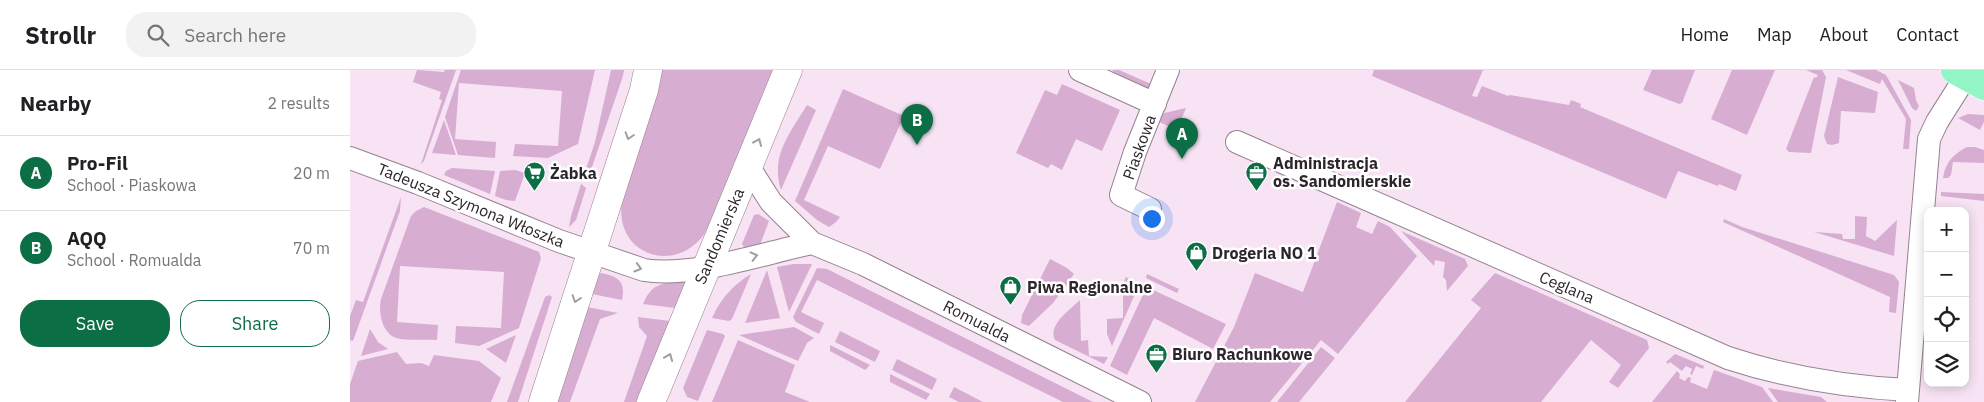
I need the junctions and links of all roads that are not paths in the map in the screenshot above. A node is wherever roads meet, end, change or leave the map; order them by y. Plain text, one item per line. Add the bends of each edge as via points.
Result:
1 (648, 70) edge
2 (788, 70) edge
3 (1080, 70) edge
4 (1168, 70) edge
5 (1968, 77) edge
6 (1154, 104) junction
7 (1237, 142) dead end
8 (350, 158) edge
9 (748, 166) junction
10 (1150, 209) dead end
11 (812, 243) junction
12 (591, 253) junction
13 (706, 267) junction
14 (1908, 396) edge
15 (543, 402) edge
16 (651, 402) edge
17 (1140, 402) edge

1 -> 12 street
9 -> 2 street, Sandomierska
3 - 6 street
4 - 6 street, Piaskowa
5 - 14 street via 1929,139
6 - 10 street, Piaskowa via 1121,196
7 - 14 street, Ceglana via 1728,358 1759,368
8 - 12 street, Tadeusza Szymona Włoszka
9 - 11 street, Romualda via 771,202
9 - 13 street, Sandomierska
13 -> 11 street
11 - 17 street, Romualda via 863,264
12 -> 13 street via 659,272
12 -> 15 street
16 -> 13 street, Sandomierska

